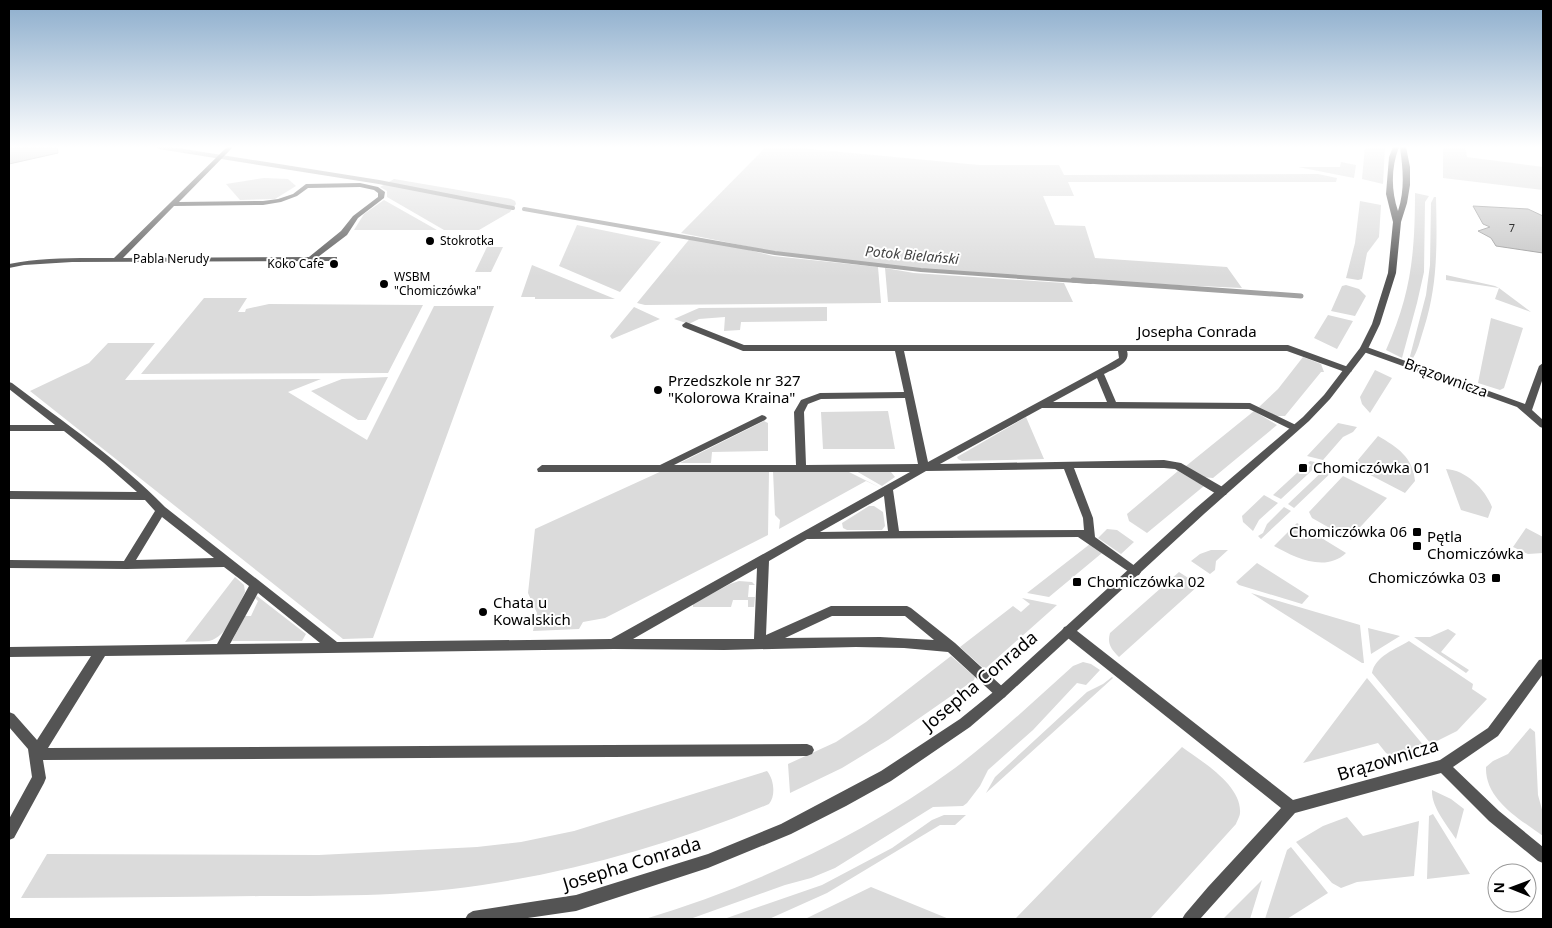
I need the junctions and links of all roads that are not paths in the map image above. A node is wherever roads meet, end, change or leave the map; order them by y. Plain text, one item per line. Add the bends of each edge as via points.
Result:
1 (186, 190) edge
2 (300, 190) edge
3 (379, 190) edge
4 (1389, 190) edge
5 (1406, 190) edge
6 (173, 204) junction
7 (1397, 222) junction
8 (312, 258) junction
9 (117, 259) junction
10 (334, 259) dead end
11 (9, 266) edge
12 (686, 325) dead end
13 (899, 348) junction
14 (1122, 348) junction
15 (1364, 349) junction
16 (1543, 369) edge
17 (1348, 370) junction
18 (1099, 372) junction
19 (9, 387) edge
20 (908, 395) junction
21 (1038, 405) junction
22 (1113, 406) junction
23 (1527, 410) junction
24 (762, 418) dead end
25 (1543, 425) edge
26 (9, 428) edge
27 (65, 428) junction
28 (1295, 428) junction
29 (1068, 465) junction
30 (660, 468) junction
31 (801, 468) junction
32 (924, 468) junction
33 (542, 469) dead end
34 (888, 490) junction
35 (1222, 492) junction
36 (9, 495) edge
37 (148, 496) junction
38 (160, 510) junction
39 (894, 535) junction
40 (806, 536) junction
41 (1090, 539) junction
42 (763, 560) junction
43 (228, 562) junction
44 (127, 565) junction
45 (11, 567) edge
46 (1135, 572) junction
47 (256, 585) junction
48 (1068, 631) junction
49 (612, 644) junction
50 (760, 644) junction
51 (951, 647) junction
52 (221, 648) junction
53 (334, 648) junction
54 (102, 650) junction
55 (9, 652) edge
56 (1543, 664) edge
57 (1001, 693) junction
58 (9, 718) edge
59 (807, 750) dead end
60 (36, 754) junction
61 (1443, 766) junction
62 (1291, 807) junction
63 (9, 833) edge
64 (1543, 856) edge
65 (473, 919) edge
66 (1190, 919) edge

1 - 6 street
2 - 6 street via 271,202
3 - 8 street via 381,198 355,217 344,233
4 - 7 street, Josepha Conrada
5 - 7 street, Josepha Conrada
6 - 9 street
7 - 15 street, Josepha Conrada via 1395,255 1387,293
8 - 9 street, Pabla Nerudy
8 - 10 street, Pabla Nerudy
9 - 11 street, Pabla Nerudy
12 - 13 street, Josepha Conrada via 743,348
13 - 14 street, Josepha Conrada
13 - 20 street
14 - 17 street, Josepha Conrada via 1288,348
14 - 18 street via 1123,359
15 - 17 street, Josepha Conrada
15 - 23 street, Brązownicza
16 - 23 street
17 - 28 street, Josepha Conrada via 1327,397
18 - 21 street
18 - 22 street
19 - 27 street
20 - 31 street via 820,396 804,402 799,412
20 - 32 street
21 - 22 street
21 - 32 street
22 - 28 street via 1250,406
23 - 25 street, Brązownicza
24 - 30 street
26 - 27 street
27 - 37 street
28 - 35 street, Josepha Conrada
29 - 32 street
29 - 35 street via 1177,466
29 - 41 street via 1088,518
30 - 31 street
30 - 33 street
31 - 32 street
32 - 34 street
34 - 39 street
34 - 40 street
35 - 46 street, Josepha Conrada
36 - 37 street
37 - 38 street
38 - 43 street
38 - 44 street
39 - 40 street
39 - 41 street via 1080,533
40 - 42 street
41 - 46 street
42 - 49 street
42 - 50 street
43 - 44 street
43 - 47 street
44 - 45 street
46 - 48 street, Josepha Conrada
47 - 52 street
47 - 53 street
48 - 57 street, Josepha Conrada
48 - 62 street
49 - 50 street
49 - 53 street
50 - 51 street via 916,643
50 - 51 street via 831,611 898,611 907,612
51 - 57 street
52 - 53 street
52 - 54 street
54 - 55 street
54 - 60 street
56 - 61 street, Brązownicza via 1493,732
57 - 65 street, Josepha Conrada via 965,723 886,776 786,829 708,861 576,903
58 - 60 street via 34,746
59 - 60 street
60 - 63 street via 39,778
61 - 62 street, Brązownicza
61 - 64 street via 1500,821
62 - 66 street

